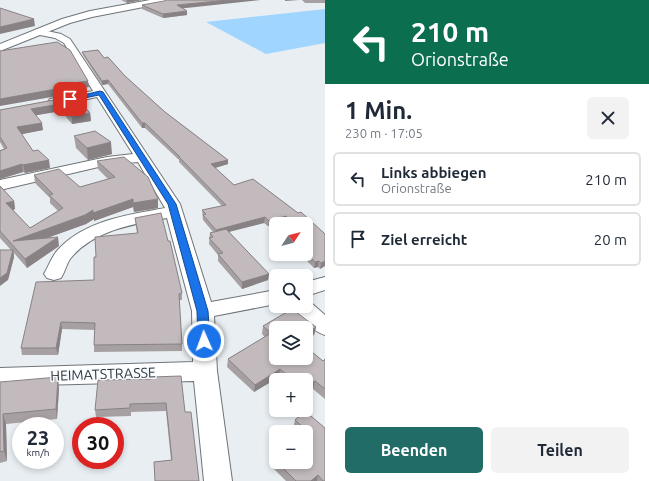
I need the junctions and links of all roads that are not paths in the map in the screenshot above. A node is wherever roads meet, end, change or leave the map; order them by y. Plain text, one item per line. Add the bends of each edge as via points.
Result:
1 (164, 0) edge
2 (38, 32) junction
3 (0, 48) edge
4 (100, 92) junction
5 (40, 105) edge
6 (141, 157) junction
7 (0, 185) edge
8 (174, 211) junction
9 (54, 274) dead end
10 (325, 283) edge
11 (313, 287) edge
12 (269, 298) edge
13 (203, 311) junction
14 (310, 313) edge
15 (325, 327) edge
16 (206, 371) junction
17 (0, 377) edge
18 (218, 481) edge

1 - 2 main road via 90,14
2 - 3 main road
2 - 4 street via 58,36 67,41
4 - 5 street
4 - 6 street
6 - 7 street via 108,161
6 - 8 street
8 - 9 street via 119,221 84,238 63,255
8 - 13 street
10 - 11 street
12 - 13 street
13 - 16 street
14 - 15 street
16 - 17 street, HEIMATSTRASSE
16 - 18 street

